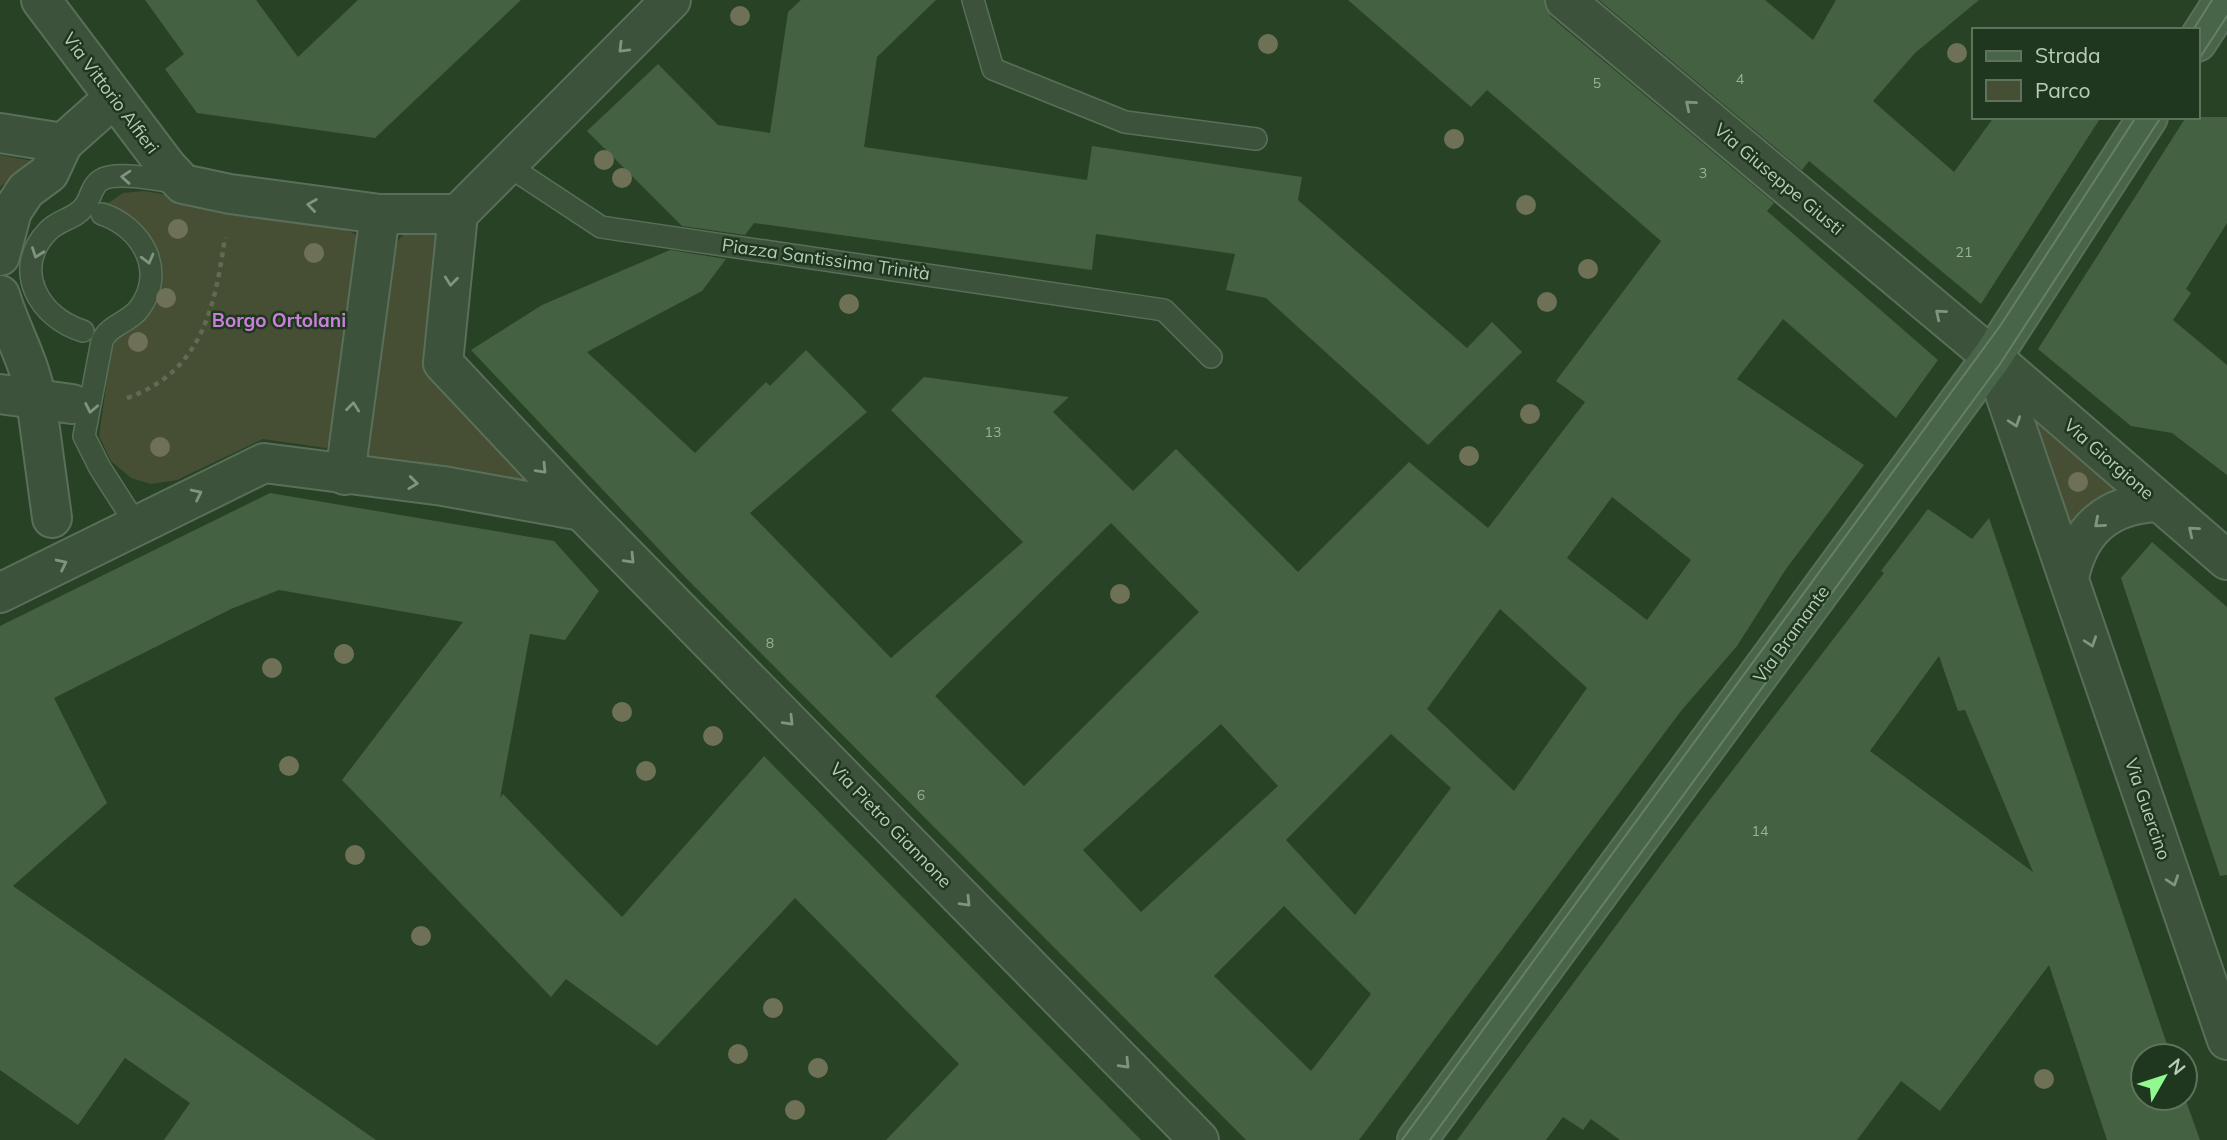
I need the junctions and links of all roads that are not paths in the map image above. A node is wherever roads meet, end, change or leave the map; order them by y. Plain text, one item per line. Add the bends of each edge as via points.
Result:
1 (41, 0) edge
2 (671, 0) edge
3 (973, 0) edge
4 (1566, 0) edge
5 (2224, 0) edge
6 (2199, 39) edge
7 (99, 111) dead end
8 (2147, 119) edge
9 (0, 133) edge
10 (1256, 139) dead end
11 (63, 143) junction
12 (508, 165) junction
13 (183, 184) junction
14 (102, 214) dead end
15 (380, 214) junction
16 (458, 214) junction
17 (0, 256) edge
18 (0, 295) edge
19 (83, 331) dead end
20 (1211, 357) dead end
21 (1992, 357) junction
22 (36, 399) edge
23 (345, 475) junction
24 (2158, 502) junction
25 (582, 510) junction
26 (52, 518) dead end
27 (136, 524) junction
28 (2227, 560) edge
29 (2069, 578) junction
30 (0, 593) edge
31 (2227, 1040) edge
32 (1199, 1140) edge
33 (1417, 1140) edge

1 - 13 street, Via Vittorio Alfieri
2 -> 12 street
3 - 10 lane via 993,69 1125,122
21 -> 4 street, Via Giuseppe Giusti
5 - 6 street
7 - 11 street
8 - 21 street, Via Bramante
9 - 11 street
11 - 17 street via 49,173 26,191 12,211
12 - 16 street
12 - 20 lane, Piazza Santissima Trinità via 601,227 1164,310
15 -> 13 street
13 -> 19 lane via 118,176 102,180 84,208 48,230 33,263 39,300 65,326
14 -> 27 lane via 120,220 136,233 147,251 151,271 138,310 106,332 102,341 84,436
15 - 16 street
23 -> 15 street
16 -> 25 street via 443,363
18 - 22 street via 11,331 31,369
21 - 24 street, Via Giorgione
21 -> 29 street, Via Guercino
21 - 33 street, Via Bramante
22 - 26 street
23 -> 25 street
27 -> 23 street via 264,463
28 -> 24 street, Via Giorgione
24 -> 29 street via 2134,503 2098,522 2078,548
25 -> 32 street, Via Pietro Giannone
30 -> 27 street
29 -> 31 street, Via Guercino

